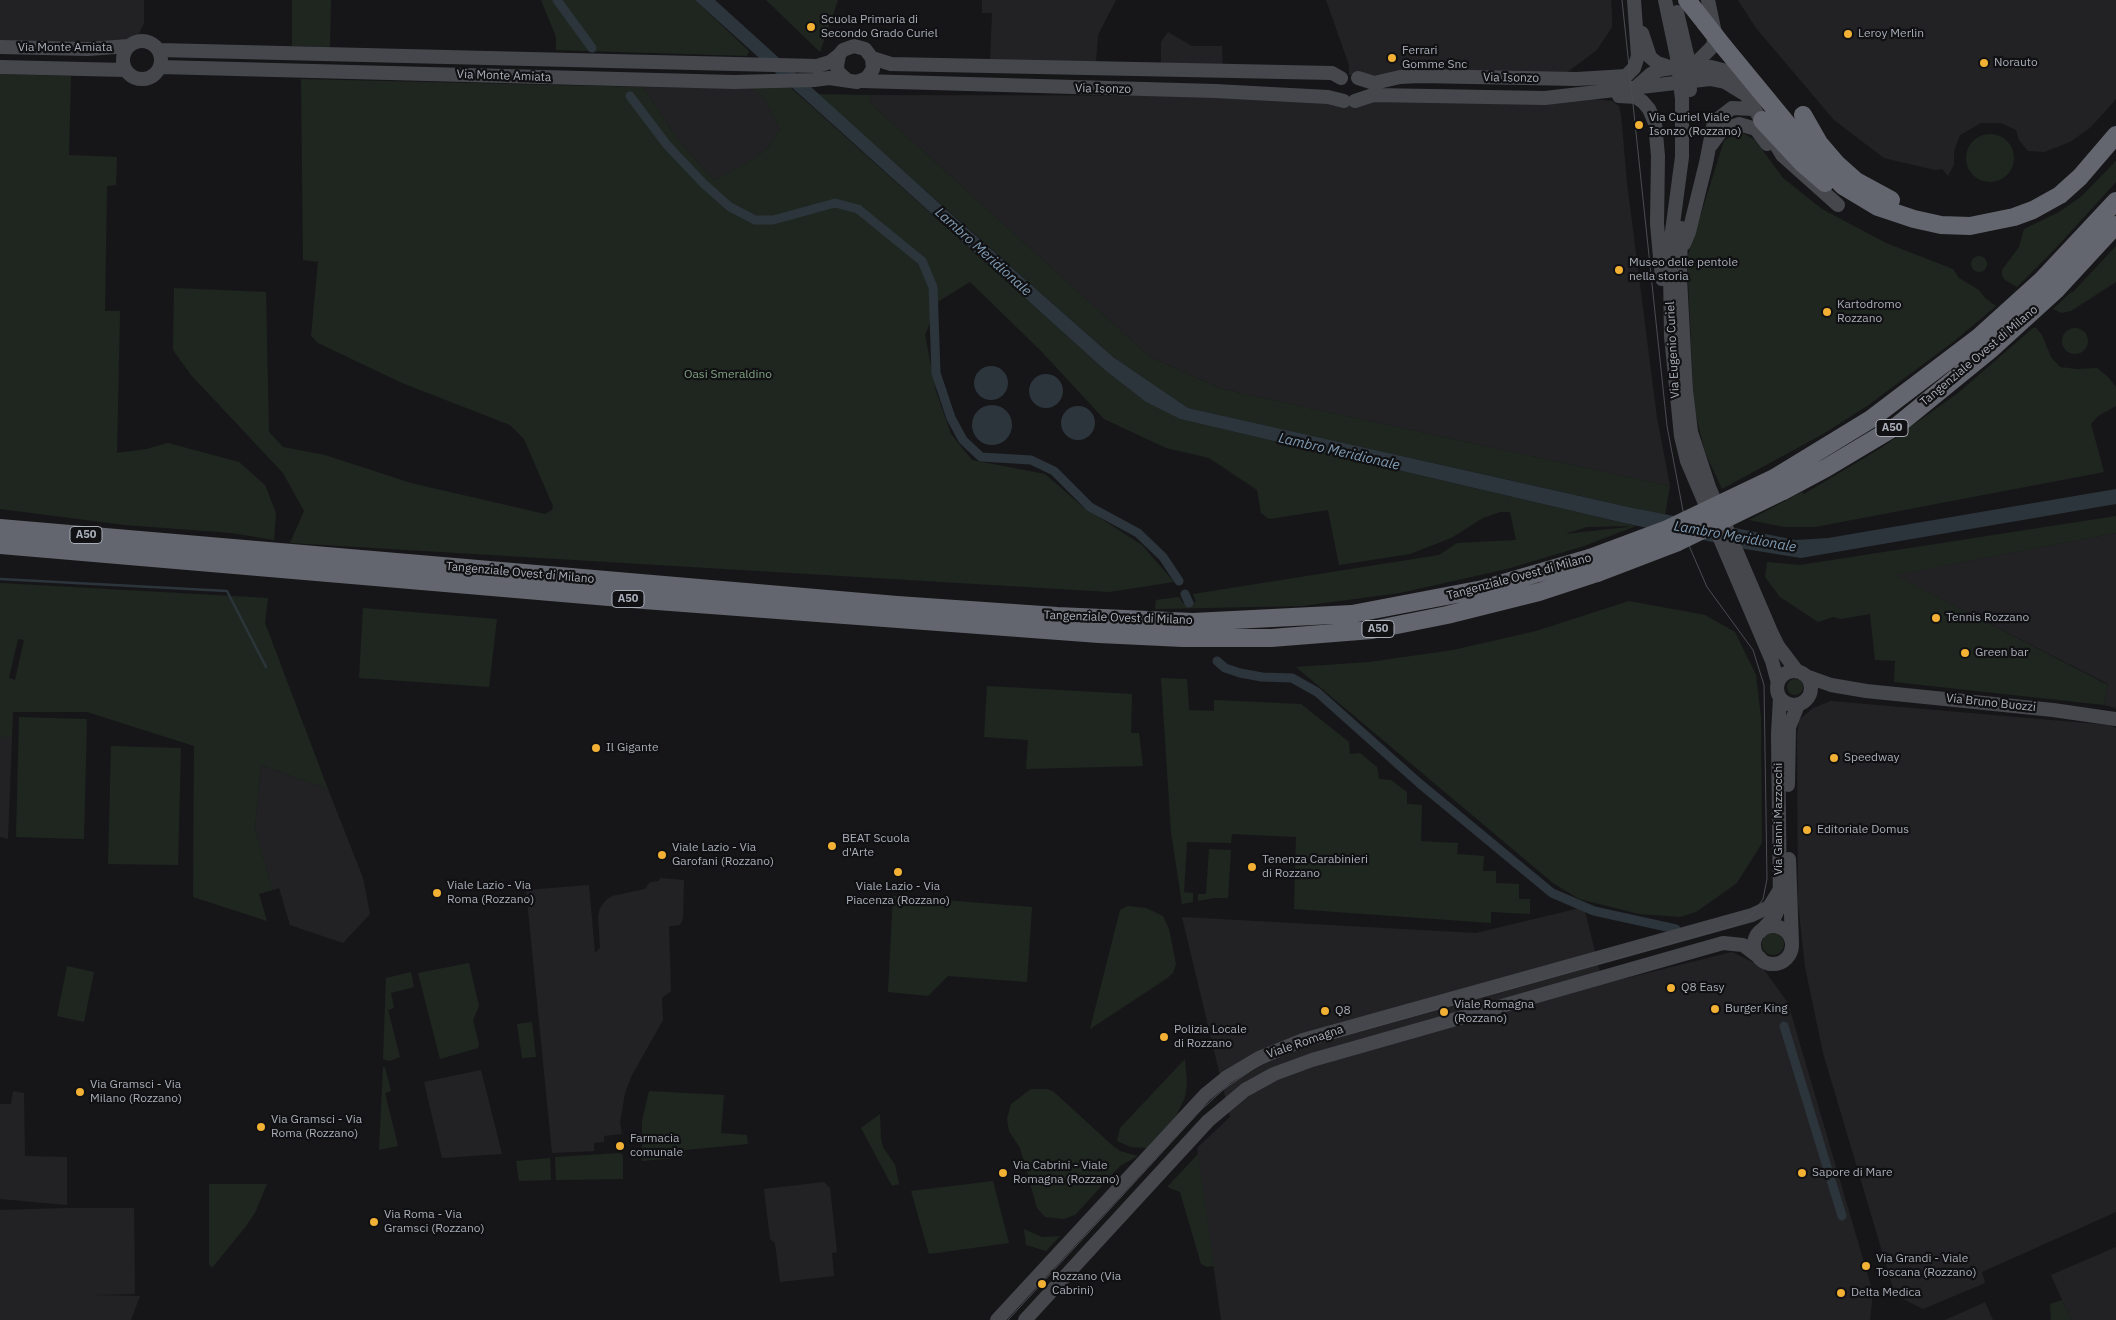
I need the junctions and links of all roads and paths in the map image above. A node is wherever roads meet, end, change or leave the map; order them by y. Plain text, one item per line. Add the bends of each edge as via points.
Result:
1 (1665, 0) edge
2 (1674, 0) edge
3 (1687, 0) edge
4 (1708, 0) edge
5 (1634, 3) edge
6 (129, 46) junction
7 (0, 47) edge
8 (159, 50) junction
9 (840, 54) junction
10 (872, 58) junction
11 (1680, 62) junction
12 (0, 68) edge
13 (160, 68) junction
14 (125, 70) junction
15 (1341, 78) junction
16 (1358, 78) junction
17 (1577, 79) junction
18 (847, 80) junction
19 (862, 81) junction
20 (1635, 88) junction
21 (1743, 93) junction
22 (1565, 96) junction
23 (1545, 98) junction
24 (1686, 99) junction
25 (1350, 101) junction
26 (1758, 114) junction
27 (1803, 115) dead end
28 (2116, 135) edge
29 (1711, 145) junction
30 (2116, 152) edge
31 (2116, 202) edge
32 (2032, 210) junction
33 (1986, 224) junction
34 (2116, 225) edge
35 (1680, 252) junction
36 (2050, 285) junction
37 (1670, 336) junction
38 (1705, 490) junction
39 (5, 527) edge
40 (0, 545) edge
41 (32, 548) junction
42 (0, 551) edge
43 (1741, 575) junction
44 (1146, 629) junction
45 (1802, 674) junction
46 (1778, 683) junction
47 (1866, 691) junction
48 (1780, 698) junction
49 (1804, 701) junction
50 (2116, 719) edge
51 (1779, 891) junction
52 (1760, 932) junction
53 (1792, 943) junction
54 (1760, 958) junction
55 (997, 1320) edge
56 (1025, 1320) edge

1 - 11 main road, Via Eugenio Curiel
2 - 11 main road, Via Eugenio Curiel
3 - 33 highway, bridge via 1817,160 1843,186 1878,207 1914,219 1941,225
4 - 11 main road via 1715,33 1713,46 1704,58
5 - 11 main road via 1650,57 1657,63
5 - 17 main road, Via Isonzo via 1638,56 1634,68 1626,76
6 - 7 main road, Via Monte Amiata via 88,49
6 - 8 main road via 144,41
6 - 14 main road via 123,61
8 - 9 main road, Via Monte Amiata via 817,66
8 - 13 main road
9 - 10 main road via 854,46 865,49
9 - 18 main road via 837,66
10 - 15 main road, Via Isonzo via 891,64 1332,73
10 - 19 main road via 873,69
11 - 20 main road via 1651,74
11 - 21 main road via 1723,70 1737,80
11 - 24 main road, Via Eugenio Curiel, bridge
12 - 14 main road, Via Monte Amiata
13 - 14 main road via 154,76 141,80
13 - 18 main road, Via Monte Amiata via 734,82
15 - 16 main road via 1349,75
15 - 25 main road via 1336,91
16 - 17 main road, Via Isonzo via 1368,83 1419,76
16 - 25 main road via 1363,88 1361,96
17 - 23 main road, Via Isonzo
18 - 19 main road
19 - 25 main road, Via Isonzo via 1215,91
20 - 21 main road, Via Isonzo via 1710,79 1725,82
20 - 22 main road, Via Isonzo
21 - 26 main road
22 - 23 main road, Via Isonzo
22 - 37 main road via 1636,97 1652,116 1658,156 1657,224
23 - 25 main road, Via Isonzo via 1373,95
24 - 35 main road, Via Eugenio Curiel via 1690,157
24 - 37 main road, Via Eugenio Curiel via 1671,239
26 - 29 main road via 1732,108 1714,122
26 - 29 main road via 1784,158 1838,205 1786,170 1759,132 1751,126 1739,124 1725,128
26 - 33 highway via 1816,175 1873,216 1953,236
27 - 33 highway via 1819,143 1837,164 1876,193 1902,205
28 - 32 highway via 2098,156
29 - 35 main road via 1689,232
30 - 32 highway via 2078,193 2049,213
31 - 36 highway, Tangenziale Ovest di Milano / A50
32 - 33 highway
34 - 36 highway, Tangenziale Ovest di Milano / A50
35 - 38 main road, Via Eugenio Curiel via 1688,411
36 - 44 highway, Tangenziale Ovest di Milano / A50, bridge via 1985,344 1780,484 1665,530 1593,566 1352,614 1193,622
37 - 38 main road, Via Eugenio Curiel via 1681,436 1687,461
38 - 43 main road, Via Eugenio Curiel, bridge
39 - 44 highway, Tangenziale Ovest di Milano / A50
40 - 41 highway, Tangenziale Ovest di Milano / A50
41 - 42 highway
41 - 44 highway, Tangenziale Ovest di Milano / A50 via 644,600
43 - 45 main road, Via Eugenio Curiel via 1778,646
43 - 46 main road, Via Eugenio Curiel
45 - 46 main road via 1785,674
45 - 47 main road, Via Bruno Buozzi via 1831,685
45 - 49 main road via 1811,690
46 - 48 main road
47 - 49 main road, Via Bruno Buozzi via 1830,692
47 - 50 main road, Via Bruno Buozzi
48 - 49 main road via 1788,705
48 - 51 main road, Via Gianni Mazzocchi
49 - 53 main road, Via Gianni Mazzocchi via 1789,727 1788,742
51 - 52 main road, Via Gianni Mazzocchi via 1778,911
51 - 55 main road, Viale Romagna via 1773,903 1763,911 1304,1040 1259,1058 1205,1095
52 - 53 main road via 1767,927 1779,927 1788,934
52 - 54 main road via 1755,945
53 - 54 main road via 1789,955 1781,962 1770,963
54 - 56 main road, Viale Romagna via 1746,947 1723,943 1312,1060 1258,1082 1208,1122

